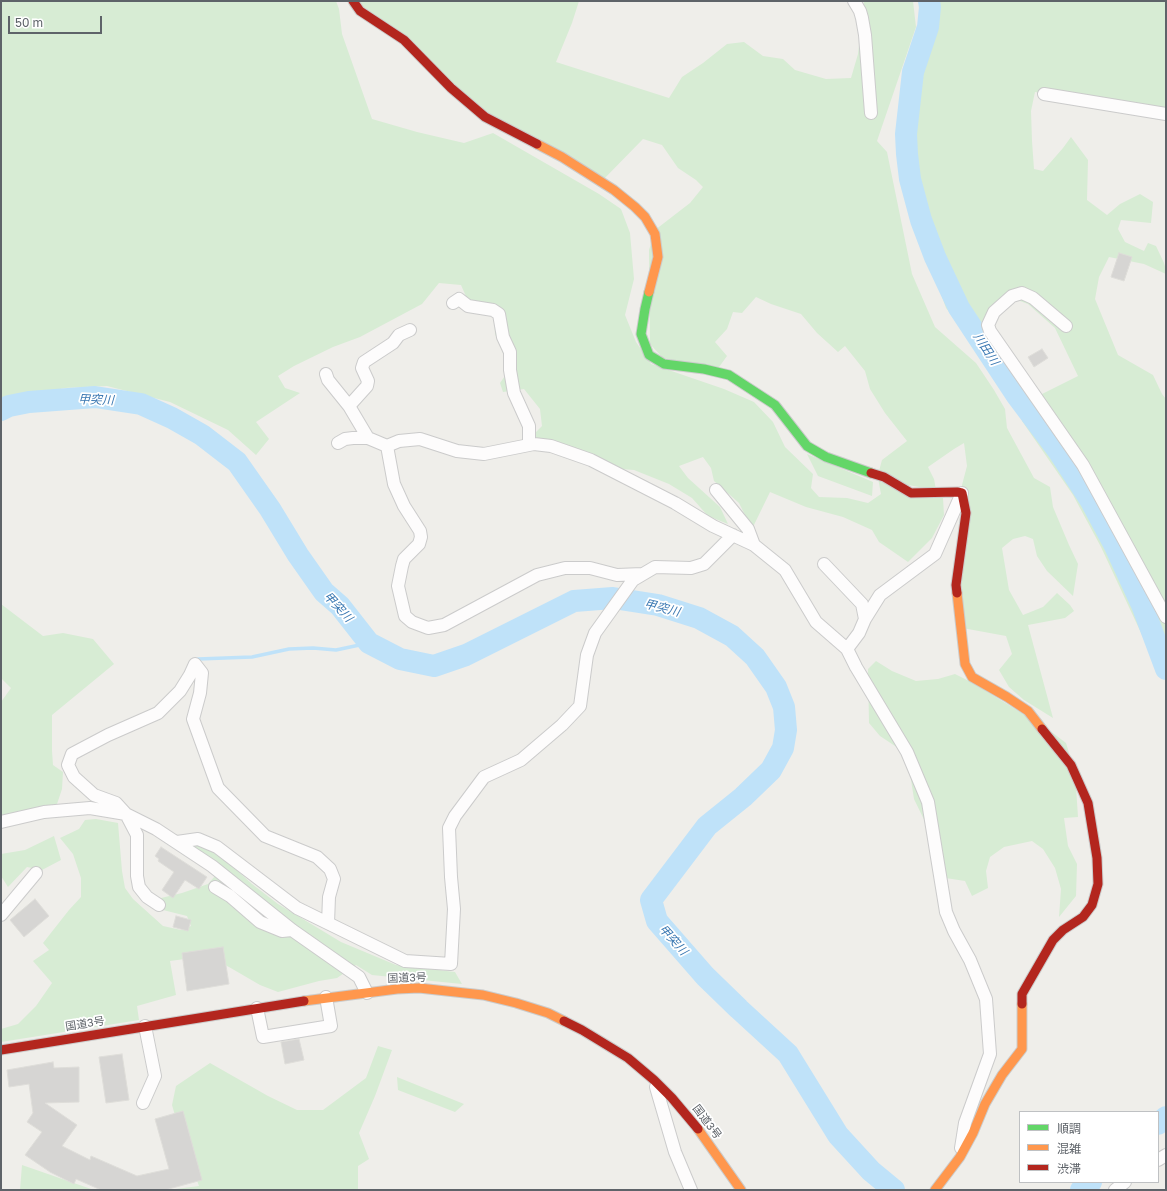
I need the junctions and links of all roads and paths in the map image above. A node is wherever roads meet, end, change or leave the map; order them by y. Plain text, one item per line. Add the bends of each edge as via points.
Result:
1 (353, 1) edge
2 (854, 1) edge
3 (1044, 94) dead end
4 (871, 113) dead end
5 (1166, 114) edge
6 (453, 303) dead end
7 (1066, 326) dead end
8 (410, 330) dead end
9 (326, 374) dead end
10 (349, 406) junction
11 (368, 438) junction
12 (338, 443) dead end
13 (529, 445) junction
14 (387, 446) junction
15 (716, 490) dead end
16 (962, 493) junction
17 (733, 535) junction
18 (754, 545) junction
19 (824, 564) dead end
20 (638, 577) junction
21 (1166, 617) edge
22 (865, 619) junction
23 (847, 649) junction
24 (126, 814) junction
25 (1, 822) edge
26 (177, 842) junction
27 (36, 873) dead end
28 (215, 887) dead end
29 (159, 905) dead end
30 (1, 915) edge
31 (328, 923) junction
32 (292, 930) junction
33 (366, 993) junction
34 (326, 997) junction
35 (257, 1008) junction
36 (145, 1026) junction
37 (1, 1050) edge
38 (654, 1080) junction
39 (143, 1103) dead end
40 (960, 1157) junction
41 (1124, 1183) edge
42 (691, 1190) edge
43 (741, 1190) edge
44 (935, 1190) edge
45 (1115, 1190) edge

1 - 16 main road via 360,11 404,40 451,88 485,117 562,157 614,190 644,217 655,234 658,257 641,334 649,355 664,364 729,375 775,405 807,446 826,457 884,476 911,493
2 - 4 street via 860,11 865,35
3 - 5 street
6 - 13 street via 459,299 468,306 493,310 498,314 502,337 510,352 514,394 529,426
7 - 21 street via 1033,298 1022,293 1012,296 994,312 988,325 1083,465
8 - 10 street via 364,362 362,368 368,381 367,386
9 - 10 street
10 - 11 street
11 - 12 street via 345,439
11 - 14 street
13 - 14 street via 484,454 457,451 420,439 399,441
13 - 17 street via 551,446 590,460
14 - 20 street via 394,484 421,537 420,544 404,559 398,586 405,616 412,622 428,628 444,625 537,575 565,568 590,568
15 - 18 street via 748,529
16 - 22 street via 936,554 880,595
16 - 40 main road via 966,513 956,585 965,664 972,677 1028,711 1071,765 1088,803 1097,858 1098,884 1092,905 1083,917 1052,940 1022,994 1022,1049 1002,1074
17 - 18 street
17 - 20 street via 704,564 691,568 655,567
18 - 23 street via 785,570 816,622
19 - 22 street via 862,604
20 - 31 street via 595,633 587,655 580,706 521,760 484,776 449,828 450,877 454,909 451,964 405,961
22 - 23 street via 859,633
23 - 40 street via 907,752 928,802 946,912 986,998 990,1054 965,1123
24 - 25 street via 90,808 44,812
24 - 26 street via 156,828
24 - 29 street via 136,835 139,887 147,897
24 - 31 street via 116,802 94,794 74,777 68,765 72,754 158,713 180,691 195,664 202,673 193,719 218,788 264,836 317,856 330,869 334,880 329,897
26 - 31 street via 198,839 217,847 297,908
26 - 32 street via 212,866
27 - 30 street
28 - 32 street via 230,896 260,922 282,931
32 - 33 street via 359,977
33 - 34 main road, 国道3号
33 - 38 main road, 国道3号 via 419,988 483,995 516,1003 548,1013 582,1030 628,1058
34 - 35 main road, 国道3号
34 - 35 street via 331,1026 264,1037
35 - 36 main road, 国道3号
36 - 37 main road, 国道3号
36 - 39 street via 155,1076
38 - 42 street via 675,1152
38 - 43 main road, 国道3号 via 692,1121
40 - 44 main road
41 - 45 street

